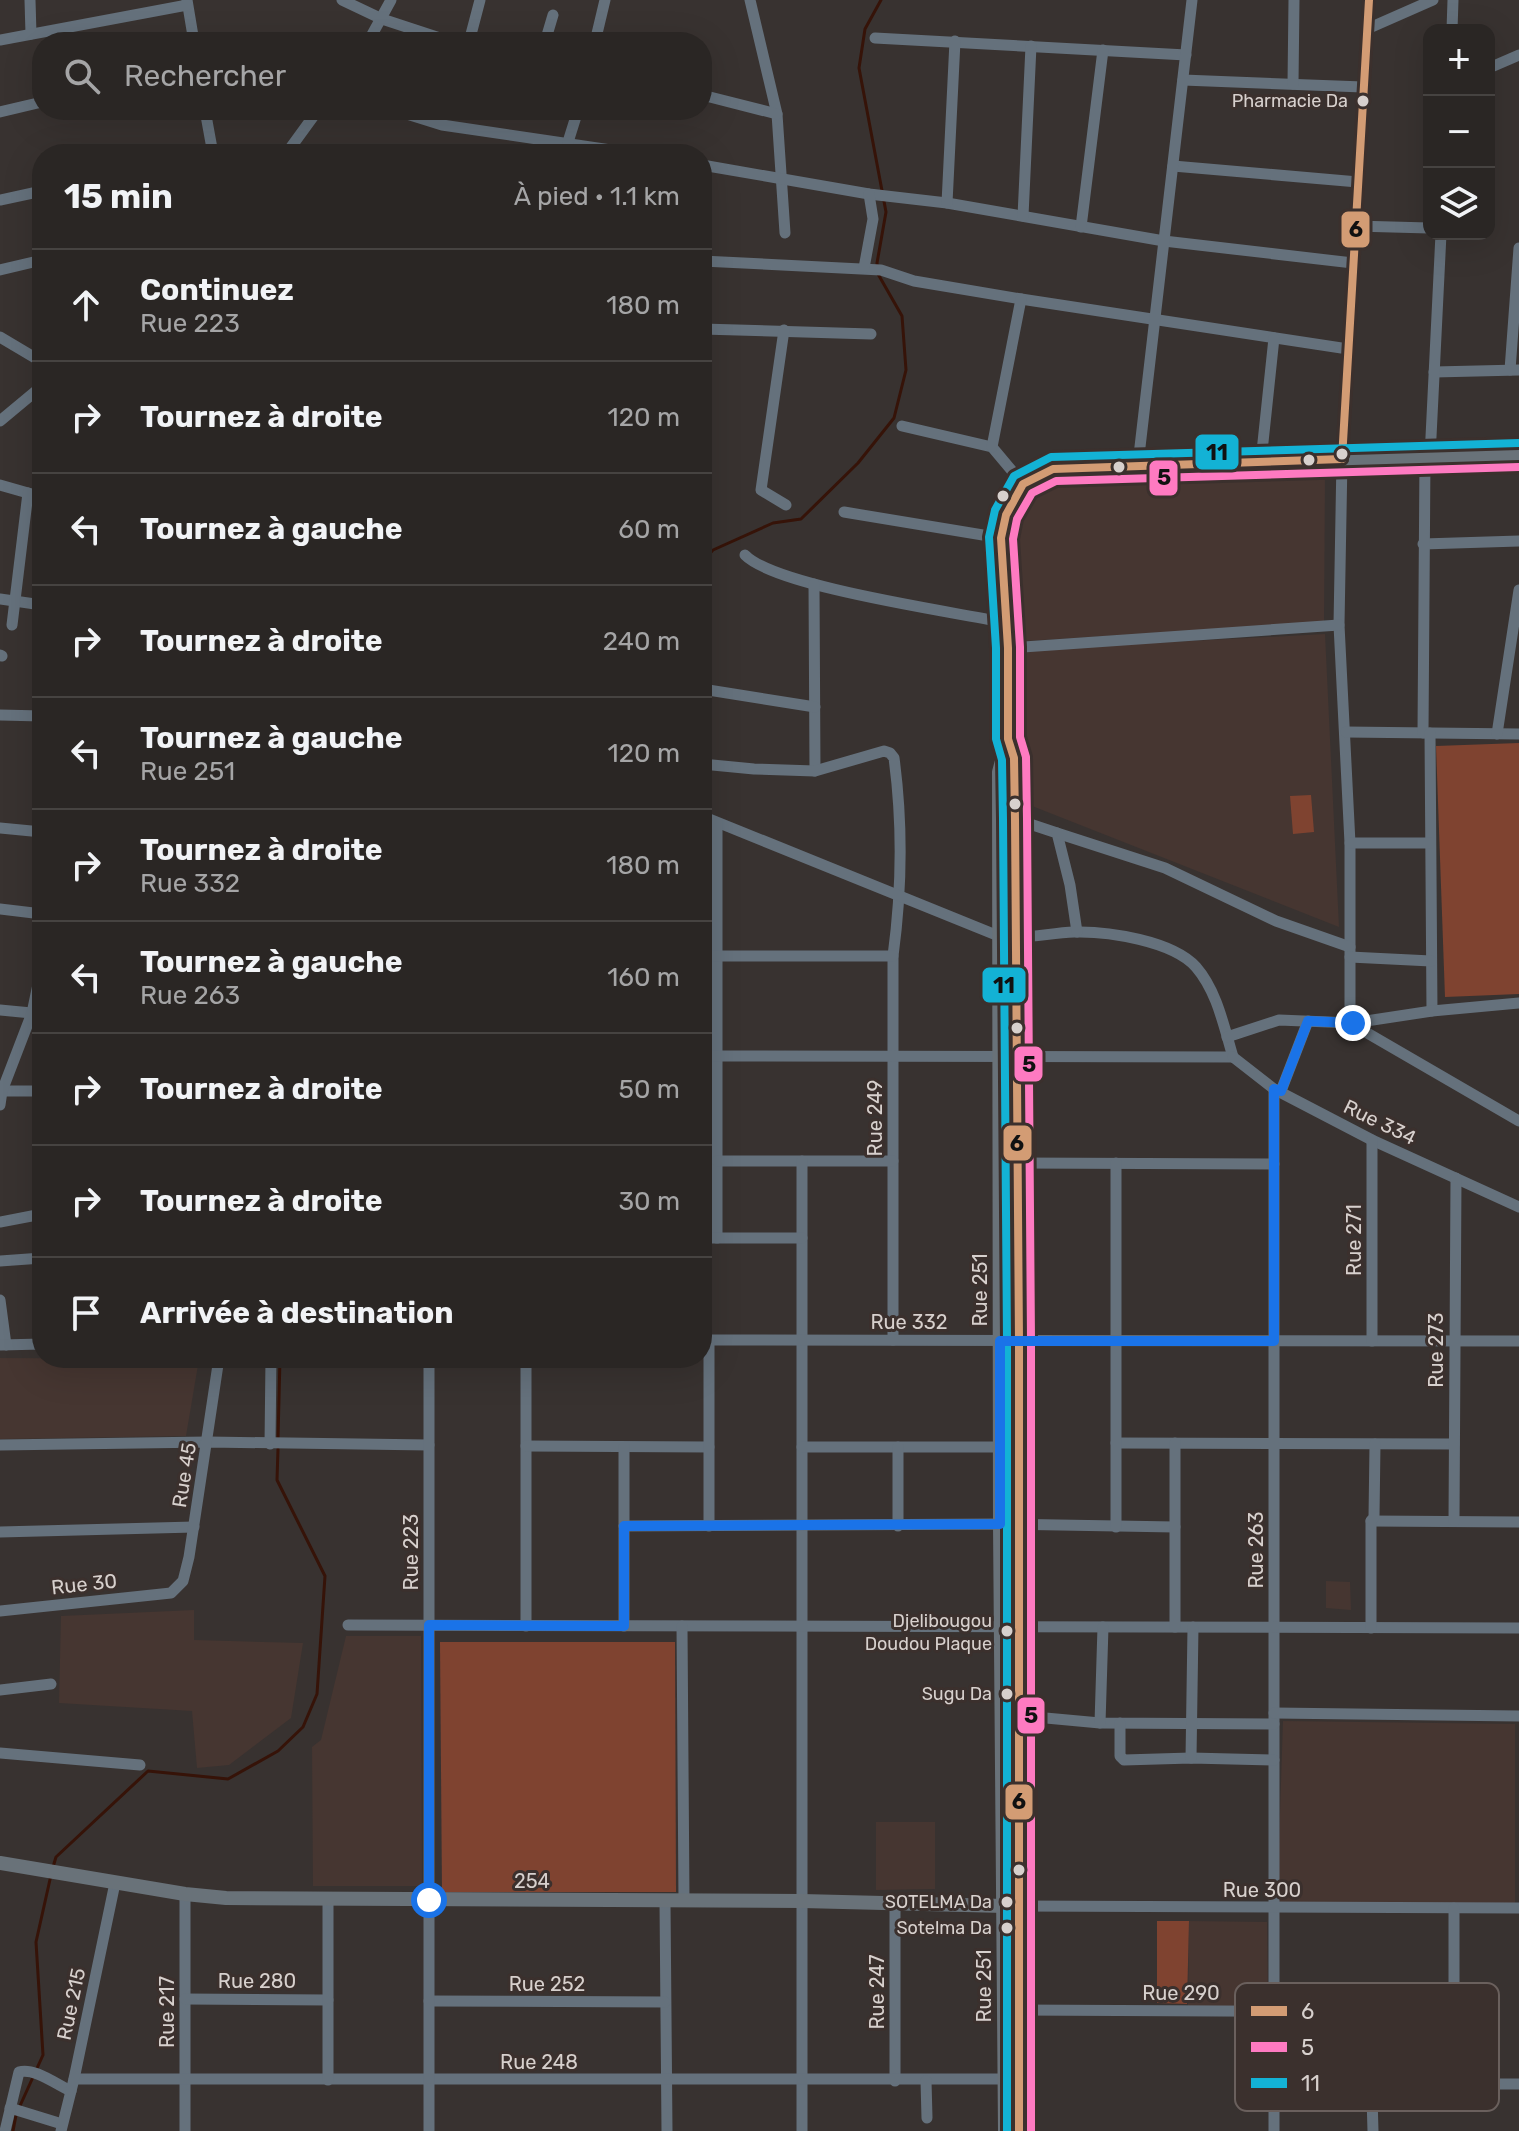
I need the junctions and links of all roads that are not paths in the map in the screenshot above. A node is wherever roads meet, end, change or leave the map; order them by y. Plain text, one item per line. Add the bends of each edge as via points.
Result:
1 (30, 0) edge
2 (342, 0) edge
3 (391, 0) edge
4 (480, 0) edge
5 (605, 0) edge
6 (750, 0) edge
7 (1192, 0) edge
8 (1294, 0) edge
9 (1369, 0) edge
10 (1433, 0) edge
11 (1453, 0) edge
12 (187, 3) edge
13 (553, 15) dead end
14 (382, 19) junction
15 (1452, 24) edge
16 (1367, 29) junction
17 (41, 32) edge
18 (192, 32) edge
19 (374, 32) edge
20 (422, 32) edge
21 (472, 32) edge
22 (548, 32) edge
23 (597, 32) edge
24 (31, 34) joint
25 (875, 38) dead end
26 (0, 40) edge
27 (955, 41) junction
28 (1031, 46) junction
29 (1103, 50) junction
30 (1186, 55) junction
31 (1519, 55) edge
32 (1495, 65) edge
33 (1183, 80) junction
34 (1293, 84) junction
35 (1363, 87) junction
36 (712, 98) edge
37 (32, 104) edge
38 (0, 112) edge
39 (777, 114) junction
40 (207, 120) edge
41 (311, 120) edge
42 (426, 120) edge
43 (577, 120) edge
44 (212, 144) edge
45 (293, 144) edge
46 (557, 144) edge
47 (575, 144) edge
48 (1173, 166) junction
49 (712, 167) edge
50 (783, 179) junction
51 (1358, 182) junction
52 (32, 193) edge
53 (869, 194) junction
54 (0, 200) edge
55 (947, 203) junction
56 (1023, 216) junction
57 (1355, 226) junction
58 (1081, 227) junction
59 (1423, 228) edge
60 (785, 233) dead end
61 (1441, 240) edge
62 (1164, 241) junction
63 (1519, 248) edge
64 (712, 261) edge
65 (32, 262) edge
66 (1353, 263) junction
67 (872, 269) junction
68 (0, 270) edge
69 (1518, 290) edge
70 (1021, 299) junction
71 (1155, 320) junction
72 (712, 329) edge
73 (784, 330) junction
74 (871, 334) dead end
75 (0, 337) edge
76 (1274, 338) junction
77 (1348, 349) junction
78 (32, 356) edge
79 (1514, 370) edge
80 (1434, 372) junction
81 (32, 394) edge
82 (0, 421) edge
83 (902, 426) dead end
84 (992, 447) junction
85 (1519, 455) edge
86 (1427, 457) junction
87 (1342, 459) junction
88 (1261, 461) junction
89 (1138, 464) junction
90 (1023, 484) junction
91 (0, 485) edge
92 (28, 493) junction
93 (32, 494) edge
94 (786, 505) dead end
95 (844, 512) dead end
96 (1001, 538) junction
97 (1519, 541) edge
98 (1423, 544) junction
99 (745, 555) dead end
100 (814, 584) junction
101 (1519, 590) edge
102 (0, 599) edge
103 (16, 601) junction
104 (32, 603) edge
105 (1007, 623) junction
106 (12, 625) dead end
107 (1339, 625) junction
108 (1008, 648) junction
109 (712, 691) edge
110 (815, 707) junction
111 (0, 715) edge
112 (32, 716) edge
113 (1346, 732) junction
114 (1427, 733) junction
115 (1497, 734) junction
116 (1519, 734) edge
117 (1008, 739) junction
118 (712, 765) edge
119 (815, 771) junction
120 (1015, 819) junction
121 (712, 821) edge
122 (717, 823) junction
123 (0, 828) edge
124 (32, 831) edge
125 (1057, 833) junction
126 (1350, 843) junction
127 (1430, 843) junction
128 (901, 897) junction
129 (0, 909) edge
130 (32, 913) edge
131 (1077, 932) junction
132 (1008, 938) junction
133 (1350, 952) junction
134 (712, 956) edge
135 (717, 956) junction
136 (893, 956) junction
137 (1431, 961) junction
138 (1519, 1003) edge
139 (0, 1010) edge
140 (1432, 1011) junction
141 (32, 1013) edge
142 (1308, 1021) junction
143 (1350, 1023) junction
144 (32, 1024) edge
145 (1227, 1037) junction
146 (712, 1056) edge
147 (717, 1056) junction
148 (999, 1056) junction
149 (1016, 1056) junction
150 (893, 1057) junction
151 (1233, 1057) junction
152 (1277, 1090) junction
153 (1, 1091) edge
154 (32, 1091) edge
155 (0, 1105) edge
156 (1519, 1121) edge
157 (1372, 1140) junction
158 (717, 1161) junction
159 (802, 1161) junction
160 (893, 1161) junction
161 (999, 1163) junction
162 (1017, 1163) junction
163 (1116, 1163) junction
164 (1274, 1164) junction
165 (1456, 1178) junction
166 (1519, 1207) edge
167 (32, 1216) edge
168 (0, 1222) edge
169 (712, 1238) edge
170 (717, 1238) junction
171 (802, 1238) junction
172 (32, 1259) edge
173 (0, 1261) edge
174 (0, 1300) edge
175 (712, 1340) edge
176 (802, 1340) junction
177 (893, 1340) junction
178 (1116, 1340) junction
179 (1000, 1341) junction
180 (1019, 1341) junction
181 (1274, 1341) junction
182 (1372, 1341) junction
183 (1454, 1341) junction
184 (1519, 1341) edge
185 (32, 1344) edge
186 (3, 1345) edge
187 (218, 1368) edge
188 (271, 1368) edge
189 (429, 1368) edge
190 (526, 1368) edge
191 (707, 1368) edge
192 (208, 1442) junction
193 (1116, 1443) junction
194 (1175, 1443) junction
195 (270, 1444) junction
196 (1274, 1444) junction
197 (1375, 1444) junction
198 (1454, 1444) junction
199 (0, 1445) edge
200 (429, 1445) junction
201 (526, 1446) junction
202 (1000, 1446) junction
203 (624, 1447) junction
204 (709, 1447) junction
205 (802, 1447) junction
206 (898, 1447) junction
207 (1019, 1447) junction
208 (1371, 1521) junction
209 (1454, 1521) junction
210 (1519, 1522) edge
211 (1000, 1524) junction
212 (1019, 1525) junction
213 (624, 1526) junction
214 (709, 1526) junction
215 (802, 1526) junction
216 (898, 1526) junction
217 (194, 1527) junction
218 (1116, 1527) junction
219 (1175, 1527) junction
220 (0, 1532) edge
221 (171, 1593) joint
222 (0, 1611) edge
223 (348, 1625) dead end
224 (429, 1625) junction
225 (526, 1626) junction
226 (624, 1626) junction
227 (682, 1626) junction
228 (1001, 1626) junction
229 (1019, 1626) junction
230 (802, 1627) junction
231 (1103, 1627) junction
232 (1175, 1627) junction
233 (1193, 1627) junction
234 (1274, 1628) junction
235 (1371, 1628) junction
236 (1519, 1628) edge
237 (51, 1684) dead end
238 (0, 1690) edge
239 (1003, 1714) junction
240 (1019, 1715) junction
241 (1519, 1716) edge
242 (1274, 1719) junction
243 (1100, 1723) junction
244 (1120, 1723) junction
245 (1192, 1724) junction
246 (0, 1753) edge
247 (1191, 1758) junction
248 (1274, 1760) junction
249 (140, 1765) dead end
250 (0, 1863) edge
251 (115, 1883) junction
252 (185, 1894) junction
253 (328, 1899) junction
254 (429, 1900) junction
255 (684, 1901) junction
256 (802, 1901) junction
257 (665, 1902) junction
258 (895, 1903) junction
259 (1011, 1906) junction
260 (1274, 1908) junction
261 (1454, 1908) junction
262 (1519, 1908) edge
263 (1274, 1983) edge
264 (1454, 1983) edge
265 (185, 1999) junction
266 (328, 2000) junction
267 (429, 2001) junction
268 (665, 2002) junction
269 (1003, 2010) junction
270 (1019, 2010) junction
271 (1235, 2011) edge
272 (185, 2079) junction
273 (1012, 2079) junction
274 (328, 2080) junction
275 (429, 2080) junction
276 (667, 2080) junction
277 (802, 2081) junction
278 (895, 2081) junction
279 (926, 2081) junction
280 (72, 2085) junction
281 (16, 2110) junction
282 (1372, 2111) edge
283 (927, 2118) dead end
284 (61, 2127) edge
285 (5, 2131) edge
286 (185, 2131) edge
287 (429, 2131) edge
288 (667, 2131) edge
289 (802, 2131) edge
290 (1005, 2131) edge
291 (1019, 2131) edge
292 (1373, 2131) edge

1 - 24 street
2 - 14 street
3 - 14 street
4 - 21 street
5 - 23 street
6 - 39 street
7 - 30 street
8 - 34 street
9 - 16 street
10 - 16 street
11 - 15 street
12 - 17 street
12 - 18 street
13 - 22 street
14 - 19 street
14 - 20 street
16 - 35 street
24 - 26 street
25 - 27 street
27 - 28 street
27 - 55 street
28 - 29 street
28 - 56 street
29 - 30 street
29 - 58 street
30 - 33 street
31 - 32 street
33 - 34 street
33 - 48 street
34 - 35 street
35 - 51 street
36 - 39 street
37 - 38 street
39 - 50 street
40 - 44 street
41 - 45 street
42 - 46 street
43 - 47 street
48 - 51 street
48 - 62 street
49 - 50 street
50 - 53 street
50 - 60 street
51 - 57 street
52 - 54 street
53 - 55 street
53 - 67 street
55 - 56 street
56 - 58 street
57 - 59 street
57 - 66 street
58 - 62 street
61 - 80 street
62 - 66 street
62 - 71 street
63 - 69 street
64 - 67 street
65 - 68 street
66 - 77 street
67 - 70 street
69 - 79 street
70 - 71 street
70 - 84 street
71 - 76 street
71 - 89 street
72 - 73 street
73 - 74 street
73 - 94 street via 761,490
75 - 78 street
76 - 77 street
76 - 88 street
77 - 87 street
79 - 80 street
80 - 86 street
81 - 82 street
83 - 84 street
84 - 90 street
85 - 86 main road
86 - 87 main road
86 - 98 street
87 - 88 main road
87 - 107 street
88 - 89 main road
89 - 90 main road via 1053,469
90 - 96 main road, Rue 251 via 1006,515
91 - 92 street
92 - 93 street
92 - 103 street
95 - 96 street
96 - 105 main road, Rue 251
97 - 98 street
98 - 114 street
99 - 100 street via 753,563
100 - 105 street
100 - 110 street
101 - 115 street
102 - 103 street
103 - 104 street
103 - 106 street
105 - 108 main road, Rue 251
107 - 108 street
107 - 113 street
108 - 117 main road, Rue 251
109 - 110 street
110 - 119 street
111 - 112 street
113 - 114 street
113 - 126 street
114 - 115 street
114 - 127 street
115 - 116 street
117 - 120 main road, Rue 251 via 1014,758
117 - 132 main road, Rue 251 via 999,772
118 - 119 street
119 - 128 street, Rue 249 via 884,751 894,758 901,810
120 - 125 street
120 - 132 main road, Rue 251
121 - 122 street
122 - 128 street
122 - 135 street
123 - 124 street
125 - 131 street
125 - 133 street via 1165,868
126 - 127 street
126 - 133 street
127 - 137 street
128 - 132 street
128 - 136 street, Rue 249
129 - 130 street
131 - 132 street
131 - 145 street via 1175,951 1196,967 1216,1001
132 - 148 main road, Rue 251
132 - 149 main road, Rue 251
133 - 137 street
133 - 143 street
134 - 135 street
135 - 136 street
135 - 147 street
136 - 150 street, Rue 249
137 - 140 street
138 - 140 street
139 - 141 street
140 - 143 street
142 - 143 street
142 - 145 street via 1279,1020
142 - 152 street
143 - 156 street
144 - 153 street
145 - 151 street
146 - 147 street
147 - 150 street
147 - 158 street
148 - 149 street
148 - 150 street
148 - 161 main road, Rue 251
149 - 151 street
149 - 162 main road, Rue 251
150 - 160 street, Rue 249
151 - 152 street, Rue 334
152 - 157 street, Rue 334
152 - 164 street, Rue 263
153 - 154 street
153 - 155 street
157 - 165 street, Rue 334
157 - 182 street, Rue 271
158 - 159 street
158 - 170 street
159 - 160 street
159 - 171 street
160 - 177 street, Rue 249
161 - 162 street
161 - 179 main road, Rue 251
162 - 163 street
162 - 180 main road, Rue 251
163 - 164 street
163 - 178 street
164 - 181 street, Rue 263
165 - 166 street, Rue 334
165 - 183 street, Rue 273
167 - 168 street
169 - 170 street
170 - 171 street
171 - 176 street
172 - 173 street
174 - 186 street
175 - 176 street, Rue 332
176 - 177 street, Rue 332
176 - 205 street
177 - 179 street, Rue 332
178 - 180 street, Rue 332
178 - 181 street, Rue 332
178 - 193 street
179 - 180 street, Rue 332
179 - 202 main road, Rue 251
180 - 207 main road, Rue 251
181 - 182 street, Rue 332
181 - 196 street, Rue 263
182 - 183 street, Rue 332
183 - 184 street, Rue 332
183 - 198 street, Rue 273
185 - 186 street
187 - 192 street, Rue 45
188 - 195 street
189 - 200 street, Rue 223
190 - 201 street
191 - 204 street
192 - 195 street
192 - 199 street
192 - 217 street, Rue 45
193 - 194 street
193 - 218 street
194 - 196 street
194 - 219 street
195 - 200 street
196 - 197 street
196 - 234 street, Rue 263
197 - 198 street
197 - 208 street
198 - 209 street, Rue 273
200 - 224 street, Rue 223
201 - 203 street
201 - 225 street
202 - 206 street
202 - 207 street
202 - 211 main road, Rue 251
203 - 204 street
203 - 213 street
204 - 214 street
205 - 206 street
205 - 215 street
206 - 216 street
207 - 212 main road, Rue 251
208 - 209 street
208 - 235 street
209 - 210 street
211 - 212 street
211 - 216 street
211 - 228 main road, Rue 251
212 - 218 street
212 - 229 main road, Rue 251
213 - 214 street
213 - 226 street
214 - 215 street
215 - 216 street
215 - 230 street
217 - 220 street
217 - 221 street, Rue 45 via 183,1581
218 - 219 street
219 - 232 street
221 - 222 street, Rue 30
223 - 224 street
224 - 225 street
224 - 254 street, Rue 223
225 - 226 street
226 - 227 street
227 - 230 street
227 - 255 street
228 - 229 street
228 - 230 street
228 - 239 main road, Rue 251
229 - 231 street
229 - 240 main road, Rue 251
230 - 256 street
231 - 232 street
231 - 243 street
232 - 233 street
233 - 234 street
233 - 245 street
234 - 235 street
234 - 242 street, Rue 263
235 - 236 street
237 - 238 street
239 - 240 street
239 - 259 main road, Rue 251
240 - 243 street
240 - 259 main road, Rue 251
241 - 242 street
242 - 245 street
242 - 248 street, Rue 263
243 - 244 street
244 - 245 street
244 - 247 street via 1124,1760
245 - 247 street
246 - 249 street
247 - 248 street
248 - 260 street, Rue 263
250 - 251 main road, 254
251 - 252 main road, 254
251 - 280 street, Rue 215
252 - 253 main road, 254
252 - 265 street, Rue 217
253 - 254 main road, 254
253 - 266 street
254 - 257 main road, 254
254 - 267 street, Rue 223
255 - 256 main road, 254
255 - 257 main road, 254
256 - 258 main road, 254
256 - 277 street
257 - 268 street
258 - 259 main road, 254
258 - 278 street, Rue 247
259 - 260 street, Rue 300
259 - 269 main road, Rue 251
259 - 270 main road, Rue 251
260 - 261 street, Rue 300
260 - 263 street, Rue 263
261 - 262 street, Rue 300
261 - 264 street
265 - 266 street, Rue 280
265 - 272 street, Rue 217
266 - 274 street
267 - 268 street, Rue 252
267 - 275 street, Rue 223
268 - 276 street
269 - 270 street, Rue 290
269 - 273 main road, Rue 251
270 - 271 street, Rue 290
270 - 273 main road, Rue 251
272 - 274 street, Rue 248
272 - 280 street, Rue 248
272 - 286 street, Rue 217
273 - 279 street, Rue 248
273 - 290 main road, Rue 251
273 - 291 main road, Rue 251
274 - 275 street, Rue 248
275 - 276 street, Rue 248
275 - 287 street, Rue 223
276 - 277 street, Rue 248
276 - 288 street
277 - 278 street, Rue 248
277 - 289 street
278 - 279 street, Rue 248
279 - 283 street
280 - 281 street via 19,2072
280 - 284 street, Rue 215
281 - 284 street
281 - 285 street
282 - 292 street

